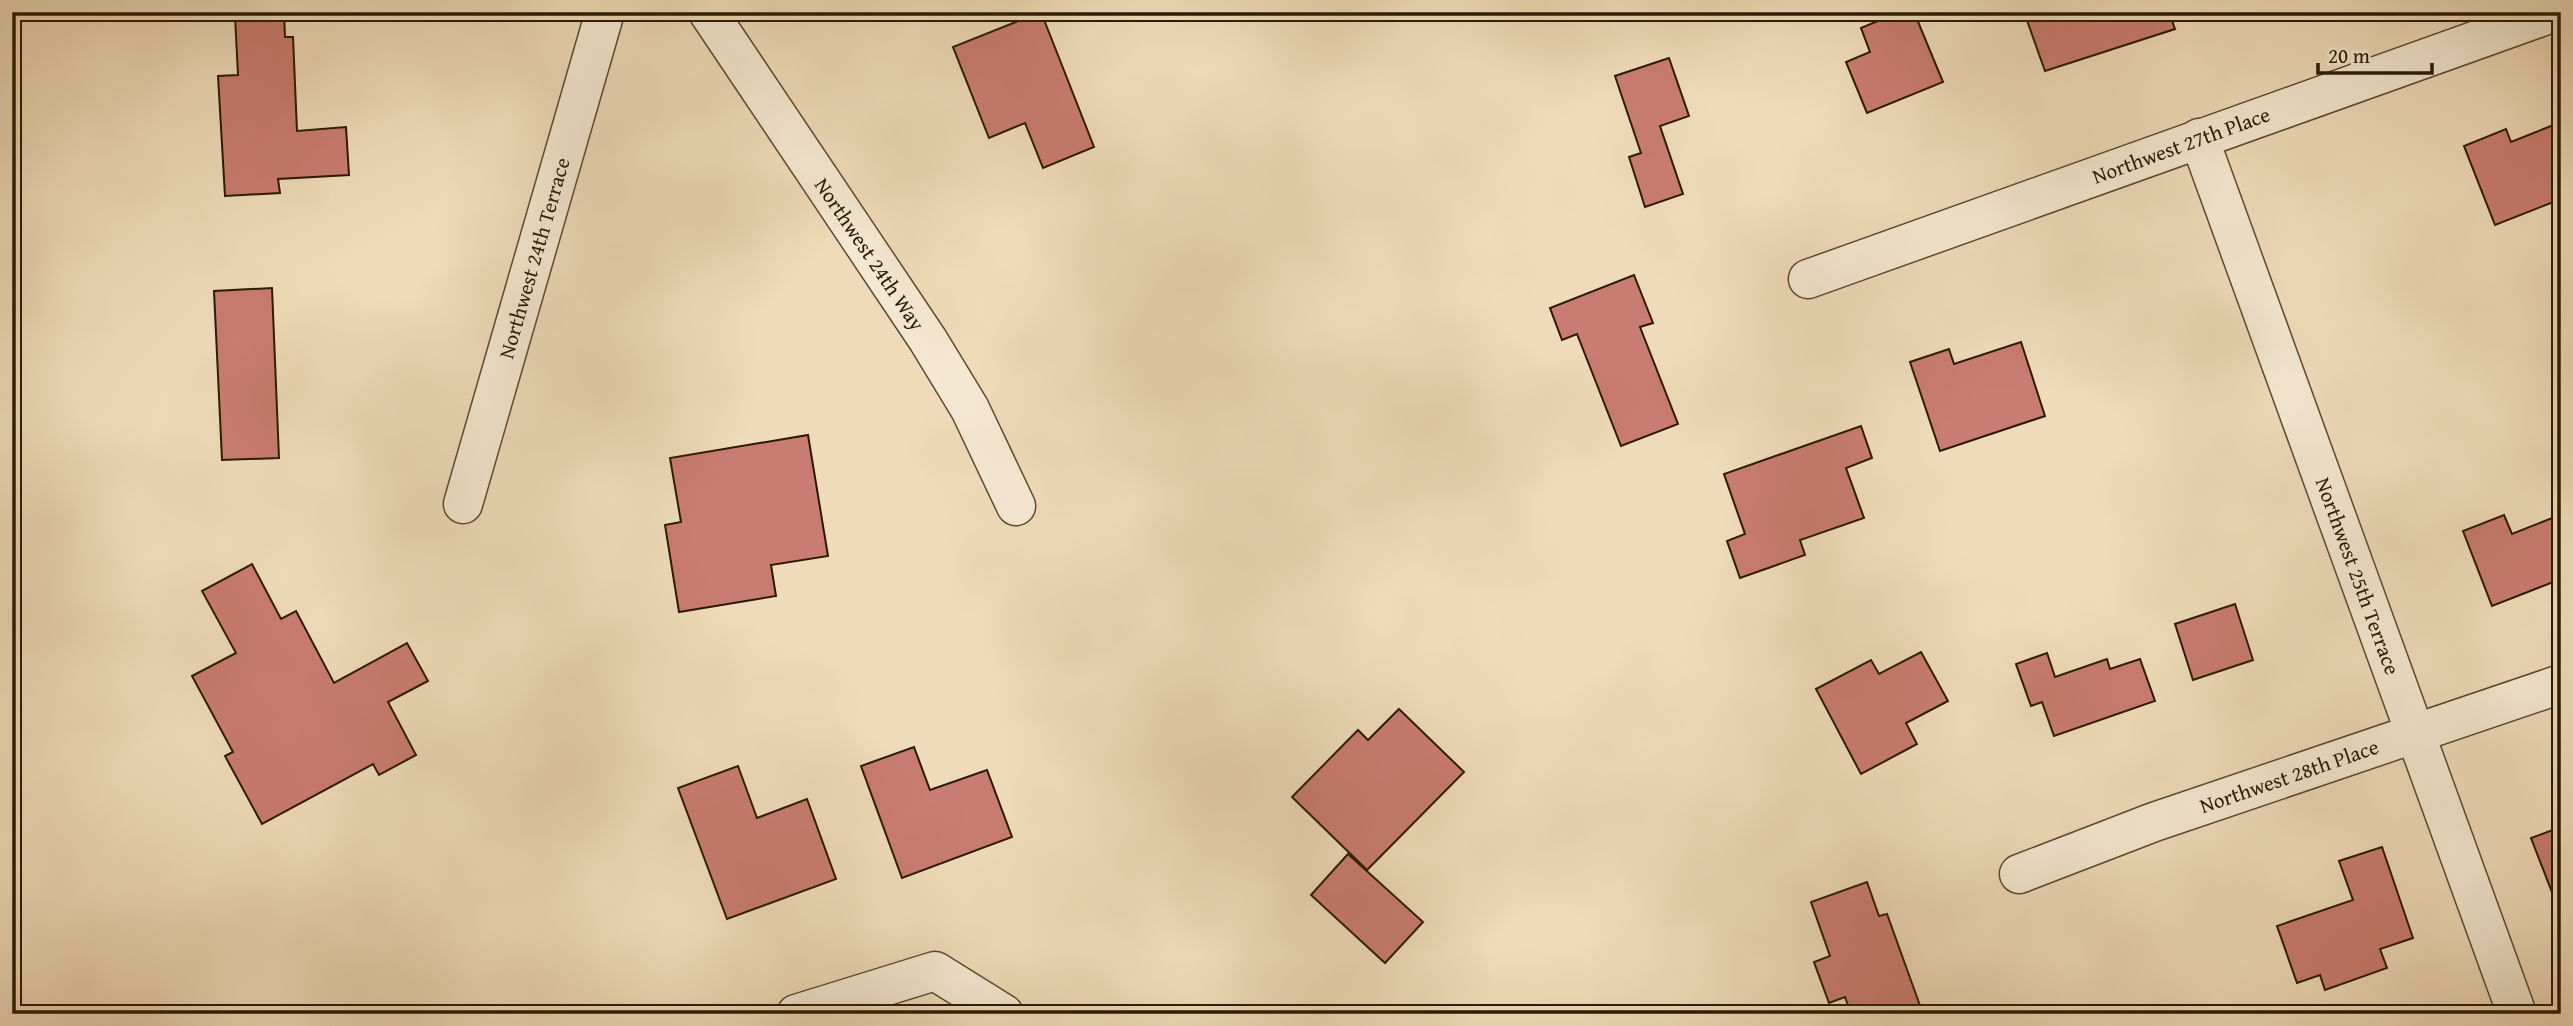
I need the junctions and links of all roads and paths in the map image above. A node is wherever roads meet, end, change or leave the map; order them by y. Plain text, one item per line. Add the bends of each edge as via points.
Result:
1 (605, 12) edge
2 (708, 12) edge
3 (2555, 12) edge
4 (2199, 138) junction
5 (1808, 279) dead end
6 (463, 504) dead end
7 (1016, 506) dead end
8 (2561, 684) edge
9 (2415, 732) junction
10 (2019, 874) dead end
11 (796, 1014) edge
12 (1004, 1014) edge
13 (2517, 1014) edge

1 - 6 street, Northwest 24th Terrace
2 - 7 street, Northwest 24th Way via 928,340 970,409
3 - 4 street, Northwest 27th Place
4 - 5 street, Northwest 27th Place
4 - 9 street, Northwest 25th Terrace
8 - 9 street, Northwest 28th Place
9 - 10 street, Northwest 28th Place
9 - 13 street, Northwest 25th Terrace
11 - 12 street via 935,971

